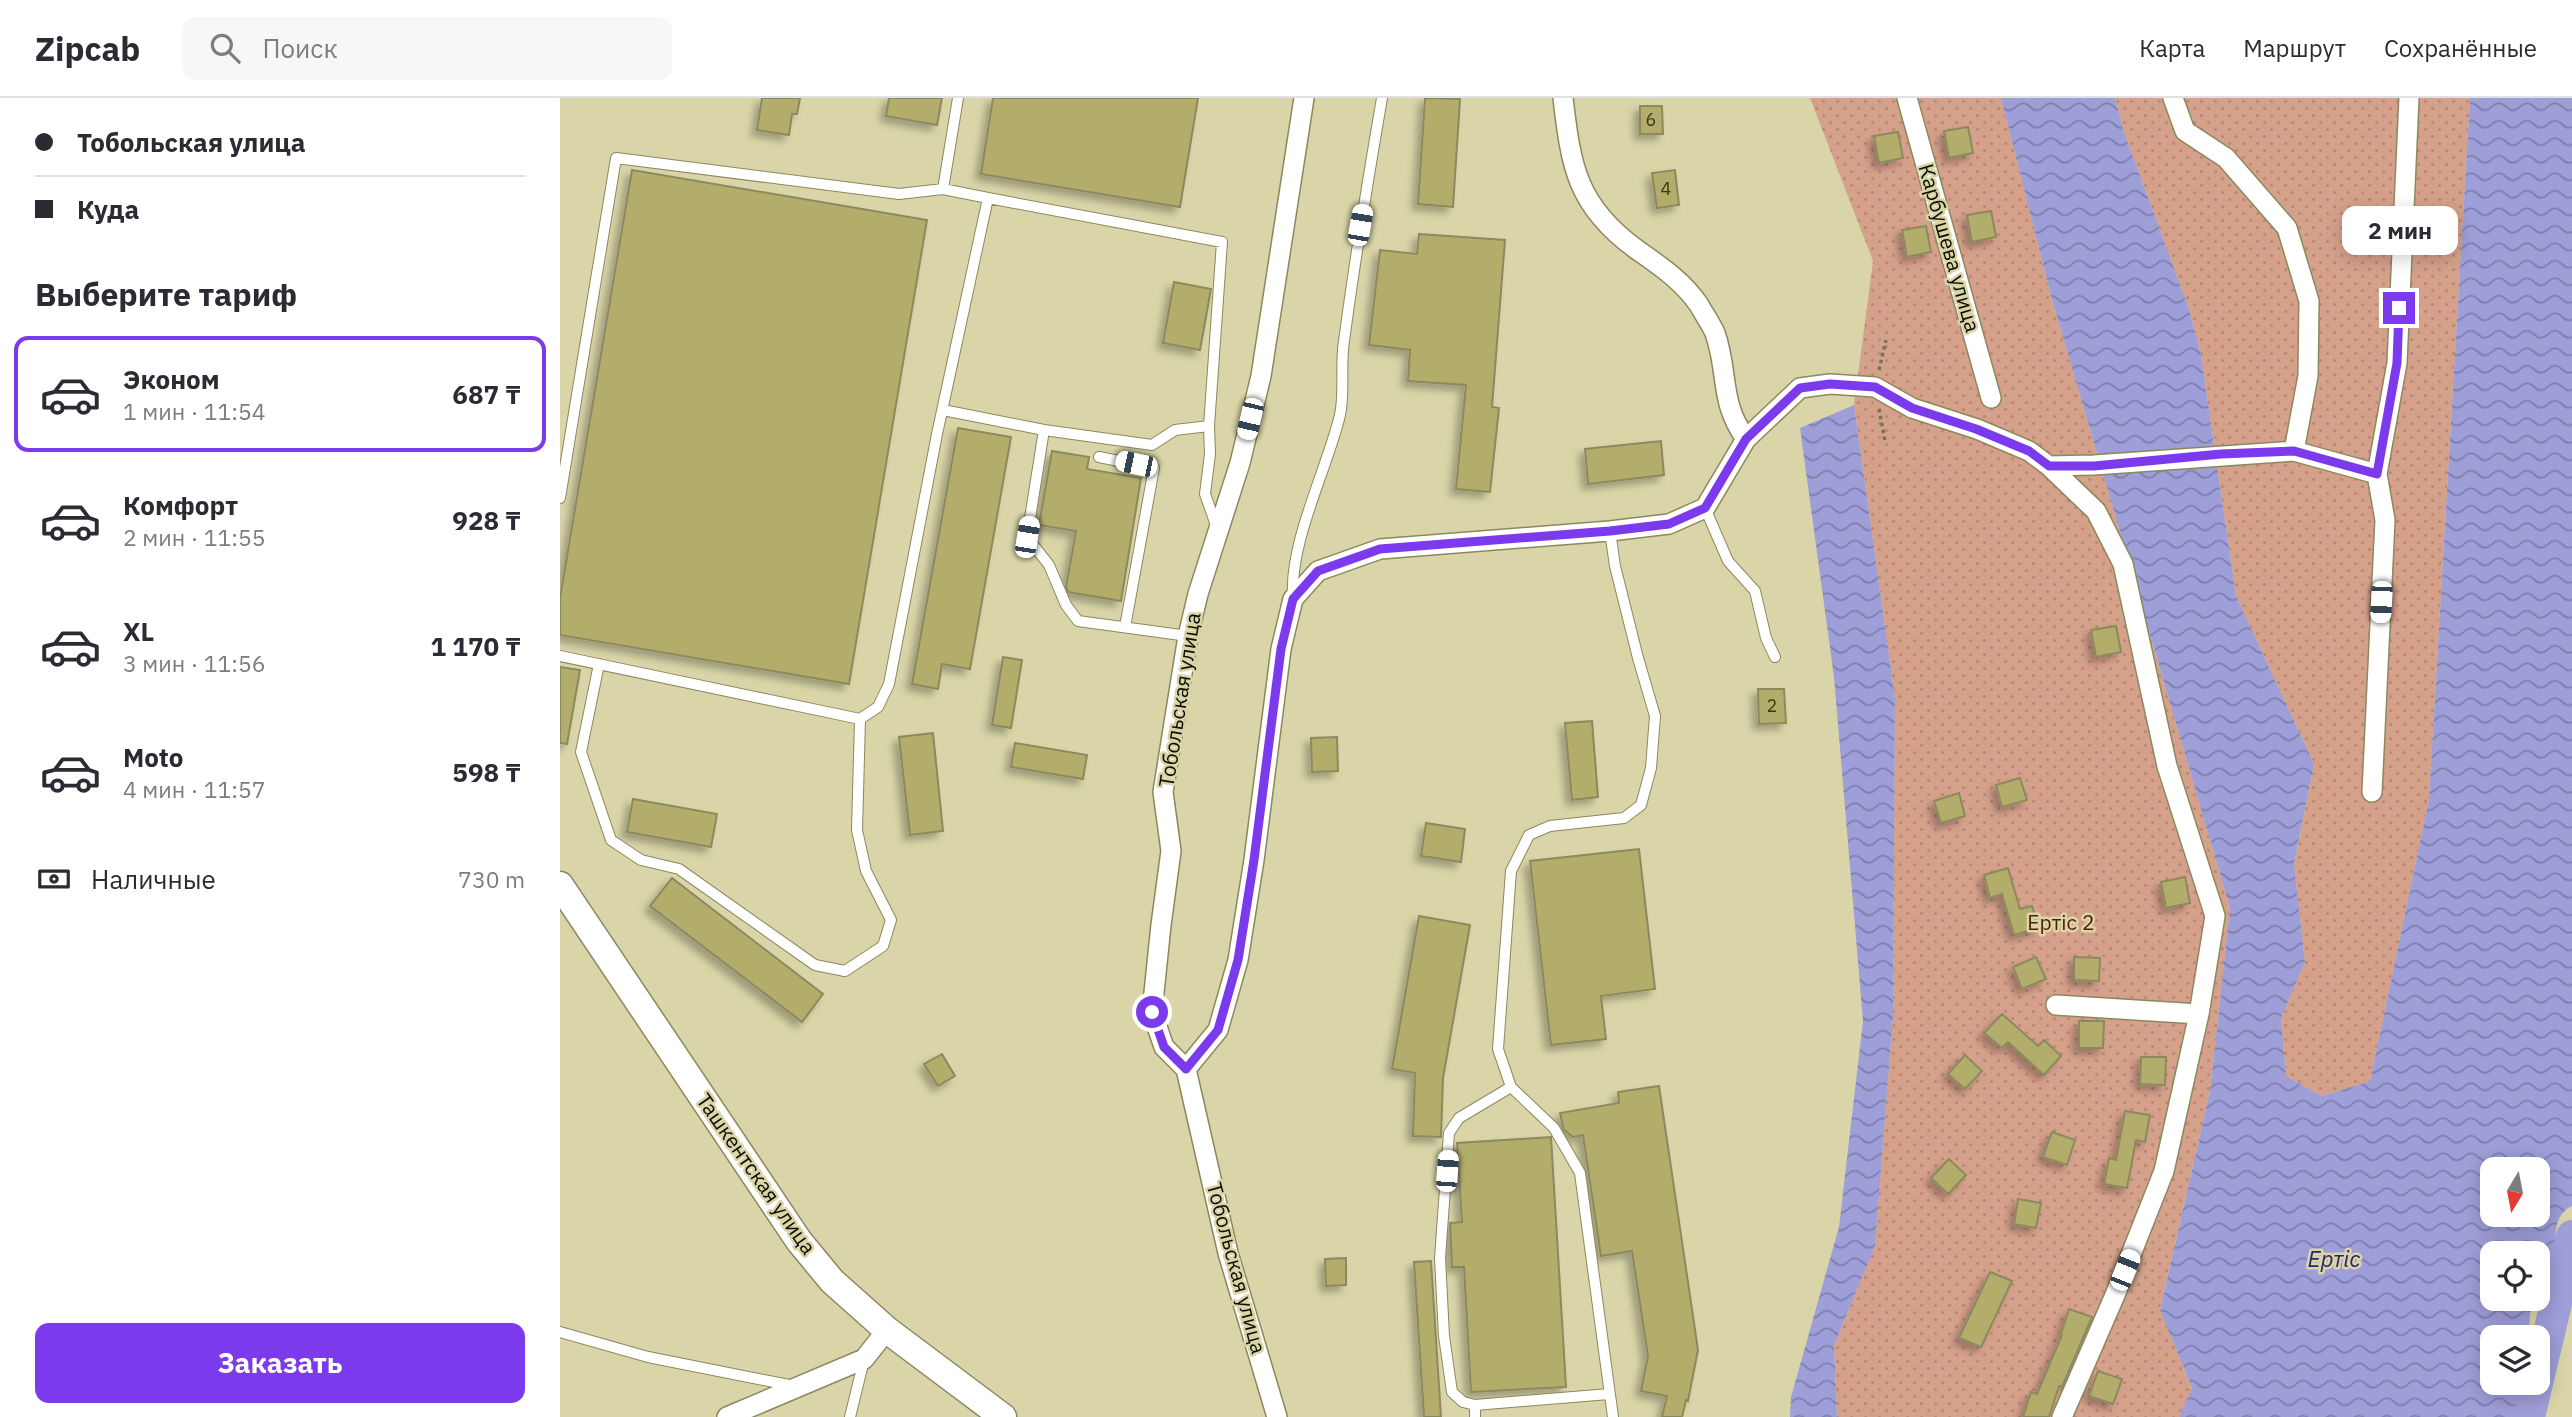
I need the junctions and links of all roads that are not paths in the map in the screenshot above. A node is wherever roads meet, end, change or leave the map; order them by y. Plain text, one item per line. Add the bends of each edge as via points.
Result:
1 (958, 98) edge
2 (1304, 98) edge
3 (1381, 98) edge
4 (1563, 98) edge
5 (1907, 98) edge
6 (2173, 98) edge
7 (2409, 98) edge
8 (943, 189) junction
9 (988, 198) junction
10 (1991, 398) dead end
11 (943, 410) junction
12 (1209, 426) junction
13 (1044, 430) junction
14 (1746, 439) junction
15 (2294, 451) junction
16 (1099, 457) dead end
17 (2049, 466) junction
18 (2377, 474) junction
19 (560, 498) edge
20 (1705, 508) junction
21 (1218, 531) junction
22 (1610, 531) junction
23 (1293, 599) junction
24 (1125, 627) junction
25 (1188, 636) junction
26 (560, 656) edge
27 (1775, 657) dead end
28 (599, 664) junction
29 (860, 719) junction
30 (2372, 792) dead end
31 (560, 885) edge
32 (2056, 1005) dead end
33 (2199, 1014) junction
34 (1186, 1069) junction
35 (1511, 1087) junction
36 (887, 1330) junction
37 (560, 1332) edge
38 (864, 1359) junction
39 (798, 1387) junction
40 (1609, 1394) junction
41 (1475, 1405) junction
42 (727, 1417) edge
43 (850, 1417) edge
44 (1003, 1417) edge
45 (1277, 1417) edge
46 (1475, 1417) edge
47 (1613, 1417) edge
48 (2062, 1417) edge

1 - 8 lane
2 - 21 street, Тобольская улица via 1261,376
3 - 23 lane via 1343,347 1340,413 1292,576
4 - 14 street via 1577,179 1593,209 1628,243 1682,283 1699,305 1714,332 1727,401
5 - 10 street, Карбушева улица
6 - 15 street via 2185,131 2226,158 2287,228 2309,301 2308,376
7 - 18 street via 2397,363
8 - 9 lane
8 - 19 lane via 899,194 616,159
9 - 11 lane
9 - 12 lane via 1222,242
11 - 13 lane
11 - 29 lane via 888,684 878,707
12 - 13 lane via 1175,430 1152,444
12 - 21 lane via 1205,494
13 - 24 lane via 1027,537 1049,565 1078,621
14 - 17 street via 1800,388 1830,384 1875,387 1912,408 2029,451
14 - 20 street
15 - 17 street
15 - 18 street
16 - 24 lane via 1154,468
17 - 33 street via 2096,511 2123,564 2167,766 2215,916
18 - 30 street via 2385,520
20 - 22 street via 1669,524
20 - 27 lane via 1728,561 1755,591
21 - 25 street, Тобольская улица
22 - 23 street via 1380,549 1318,571
22 - 35 lane via 1655,716 1651,768 1641,805 1624,818 1550,826 1529,835 1511,871 1498,1049
23 - 34 street via 1281,649 1238,960 1218,1030
24 - 25 lane
25 - 34 street, Тобольская улица via 1163,793 1171,851 1152,1012 1164,1047
26 - 28 lane
28 - 29 lane
28 - 29 lane via 581,752 611,840 641,860 679,869 815,965 845,971 883,946 891,920 866,871 857,830
31 - 36 main road, Ташкентская улица via 799,1241 832,1281
32 - 33 street
33 - 48 street via 2164,1171
34 - 45 street, Тобольская улица via 1228,1253
35 - 40 lane via 1554,1128 1580,1173
35 - 41 lane via 1459,1118 1449,1133 1440,1258 1444,1336 1452,1392 1462,1402
36 - 38 street
36 - 44 main road, Ташкентская улица
37 - 39 lane via 648,1357
38 - 39 street
38 - 43 lane
39 - 42 street
40 - 41 lane
40 - 47 lane
41 - 46 lane

